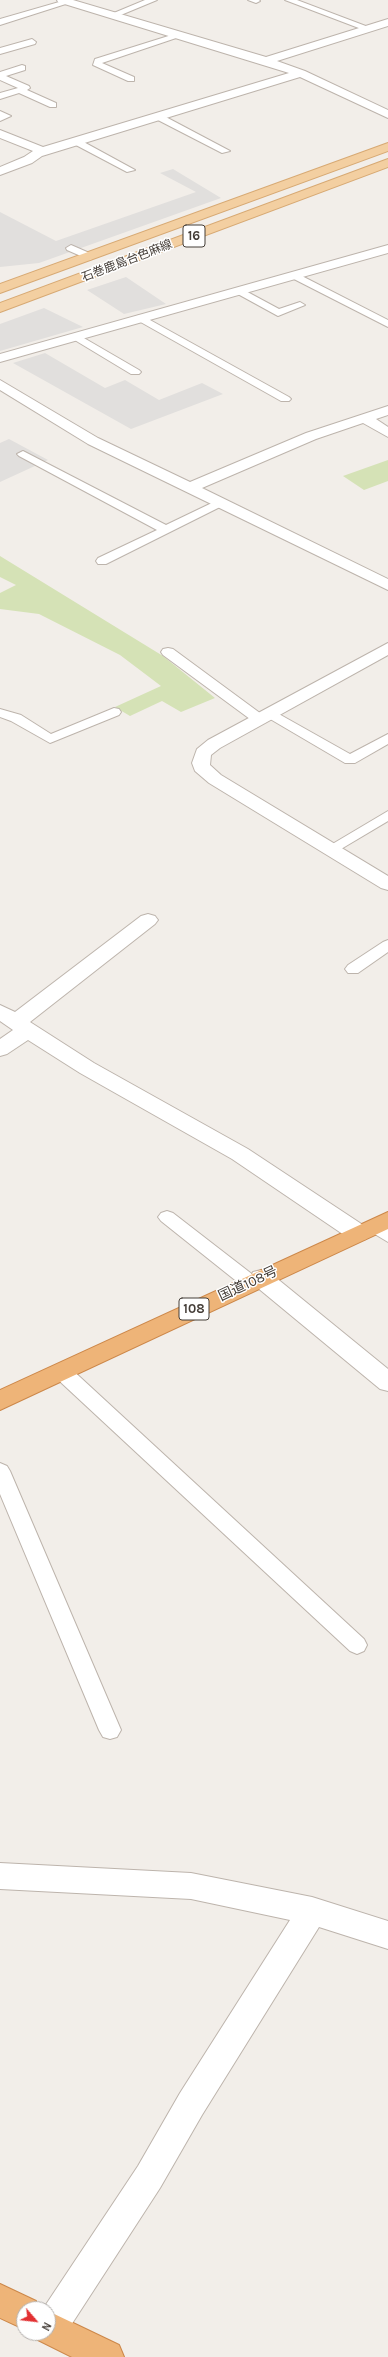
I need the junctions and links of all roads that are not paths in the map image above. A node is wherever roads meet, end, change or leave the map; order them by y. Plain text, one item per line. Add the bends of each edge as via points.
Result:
1 (153, 0) edge
2 (289, 0) edge
3 (65, 1) edge
4 (113, 15) junction
5 (0, 22) edge
6 (388, 22) edge
7 (367, 28) junction
8 (181, 35) junction
9 (32, 42) dead end
10 (0, 51) edge
11 (266, 61) junction
12 (22, 68) dead end
13 (301, 73) junction
14 (0, 76) edge
15 (131, 79) dead end
16 (19, 90) junction
17 (0, 96) edge
18 (53, 105) dead end
19 (0, 114) edge
20 (388, 114) edge
21 (159, 117) junction
22 (0, 118) edge
23 (0, 134) edge
24 (78, 142) junction
25 (388, 147) edge
26 (225, 151) dead end
27 (38, 154) junction
28 (388, 163) edge
29 (130, 170) dead end
30 (0, 171) edge
31 (71, 248) dead end
32 (388, 249) edge
33 (90, 257) junction
34 (294, 275) junction
35 (0, 289) edge
36 (240, 292) junction
37 (300, 305) dead end
38 (0, 308) edge
39 (141, 318) junction
40 (388, 324) edge
41 (77, 337) junction
42 (0, 358) edge
43 (135, 372) dead end
44 (0, 384) edge
45 (285, 399) dead end
46 (388, 410) edge
47 (364, 418) junction
48 (388, 433) edge
49 (22, 454) dead end
50 (190, 488) junction
51 (220, 504) junction
52 (166, 530) junction
53 (102, 561) dead end
54 (388, 585) edge
55 (388, 648) edge
56 (168, 652) dead end
57 (114, 712) dead end
58 (0, 713) edge
59 (265, 716) junction
60 (388, 738) edge
61 (388, 815) edge
62 (331, 849) junction
63 (388, 884) edge
64 (148, 920) dead end
65 (388, 944) edge
66 (353, 969) dead end
67 (15, 1022) edge
68 (0, 1049) edge
69 (167, 1217) dead end
70 (377, 1229) edge
71 (256, 1280) junction
72 (61, 1371) junction
73 (388, 1382) edge
74 (0, 1400) edge
75 (0, 1471) edge
76 (357, 1645) dead end
77 (110, 1730) dead end
78 (0, 1876) edge
79 (312, 1911) junction
80 (388, 1935) edge
81 (0, 2300) edge
82 (56, 2301) edge
83 (16, 2309) edge
84 (56, 2330) edge
85 (107, 2357) edge

1 - 4 lane
2 - 7 lane
3 - 4 street
3 - 5 lane
4 - 8 street
6 - 7 street
7 - 11 street
8 - 11 street
8 - 15 lane via 98,61 97,65
9 - 10 lane
11 - 13 street
12 - 14 lane
13 - 20 street
13 - 21 street
14 - 16 lane via 26,88
16 - 17 lane
16 - 18 lane
19 - 22 lane via 6,116
21 - 24 street
21 - 26 lane
23 - 27 street via 35,147 39,150
24 - 27 street
24 - 29 lane
25 - 33 main road, 石巻鹿島台色麻線 / 16
27 - 30 street
28 - 38 main road, 石巻鹿島台色麻線 / 16
31 - 33 lane
32 - 34 street
33 - 35 main road, 石巻鹿島台色麻線 / 16
34 - 36 street
34 - 40 lane
36 - 37 lane via 278,313
36 - 39 street
39 - 41 street
39 - 45 lane
41 - 42 street
41 - 43 lane
44 - 50 street via 93,441
46 - 47 street
47 - 48 street
47 - 50 street via 311,436
49 - 52 lane
50 - 51 street
51 - 52 lane
51 - 54 street
52 - 53 lane
55 - 59 street
56 - 59 lane
57 - 58 lane via 50,739 16,718
59 - 60 lane via 350,760
59 - 62 street via 202,752 201,767 215,779
61 - 62 lane
62 - 63 street
64 - 67 street
65 - 66 lane
67 - 68 street
67 - 70 street via 87,1068
69 - 71 lane
70 - 71 highway, 国道108号 / 108
71 - 72 highway, 国道108号 / 108
71 - 73 street
72 - 74 highway, 国道108号 / 108
72 - 76 lane
75 - 77 lane
78 - 79 street via 192,1886
79 - 80 street
79 - 82 street via 191,2104 149,2177
81 - 83 highway
84 - 85 highway

